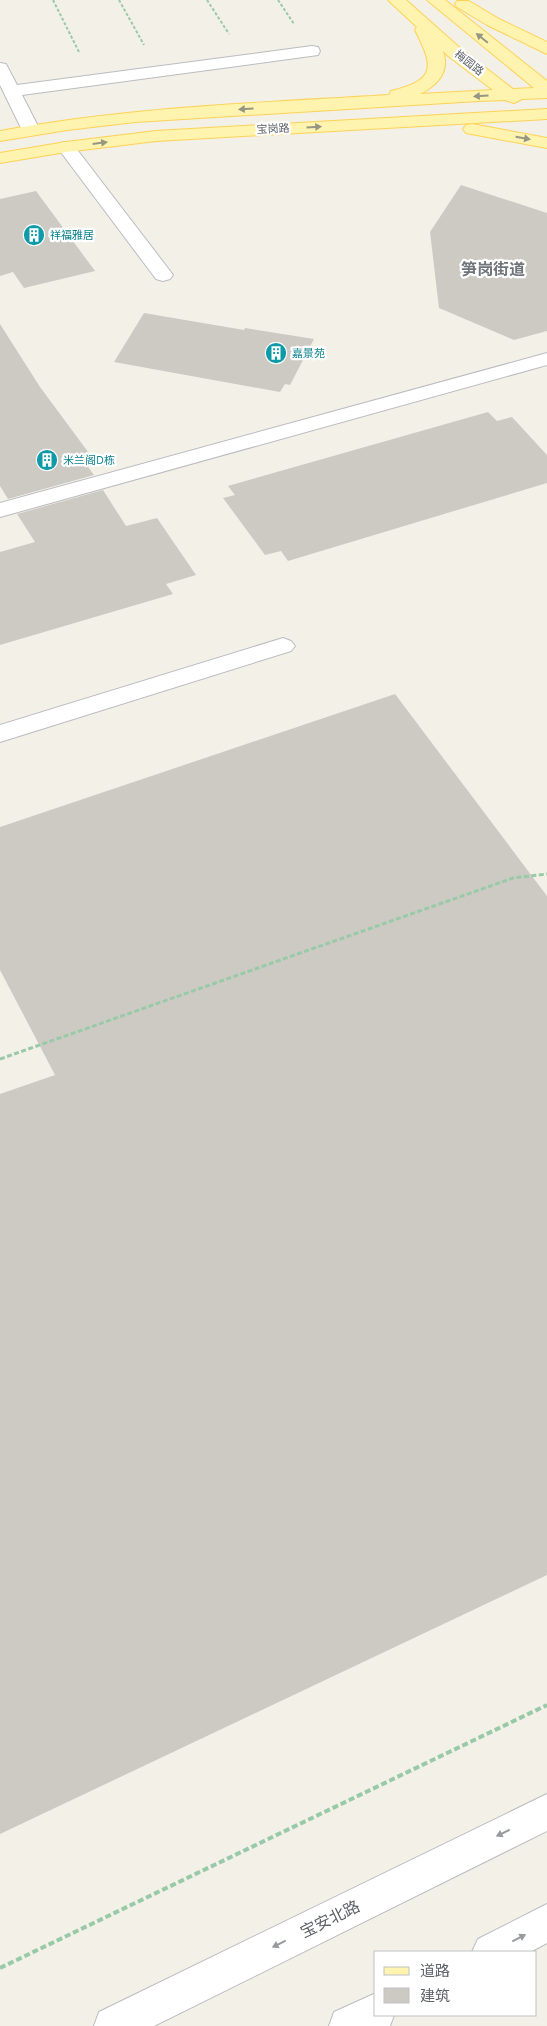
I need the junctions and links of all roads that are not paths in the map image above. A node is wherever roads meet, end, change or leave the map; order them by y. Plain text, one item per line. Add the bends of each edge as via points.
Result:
1 (396, 0) edge
2 (435, 0) edge
3 (456, 0) edge
4 (419, 22) junction
5 (547, 49) edge
6 (312, 51) dead end
7 (1, 71) edge
8 (10, 90) junction
9 (547, 91) edge
10 (509, 94) junction
11 (365, 102) junction
12 (544, 116) edge
13 (388, 122) junction
14 (31, 130) junction
15 (0, 136) edge
16 (547, 143) edge
17 (66, 147) junction
18 (0, 158) edge
19 (164, 275) dead end
20 (547, 359) edge
21 (0, 510) edge
22 (283, 646) dead end
23 (0, 734) edge
24 (547, 1812) edge
25 (547, 1923) edge
26 (493, 1951) edge
27 (374, 2013) edge
28 (113, 2026) edge
29 (348, 2026) edge

1 - 4 main road, 梅园路
9 -> 2 main road
3 - 5 main road
4 - 10 main road, 梅园路
4 - 11 main road via 436,55 433,77 422,87 403,94
6 - 8 street
7 - 8 street
8 - 14 street
9 - 10 main road, 宝岗路
10 -> 11 main road, 宝岗路
10 - 12 main road, 梅园路
11 -> 14 main road, 宝岗路 via 122,118
12 - 13 main road, 宝岗路
13 -> 16 main road via 480,130
17 -> 13 main road, 宝岗路 via 156,136
14 - 15 main road, 宝岗路
17 - 18 main road, 宝岗路
17 - 19 street
20 - 21 street
22 - 23 street
24 -> 28 street, 宝安北路
26 -> 25 street
27 - 29 street

